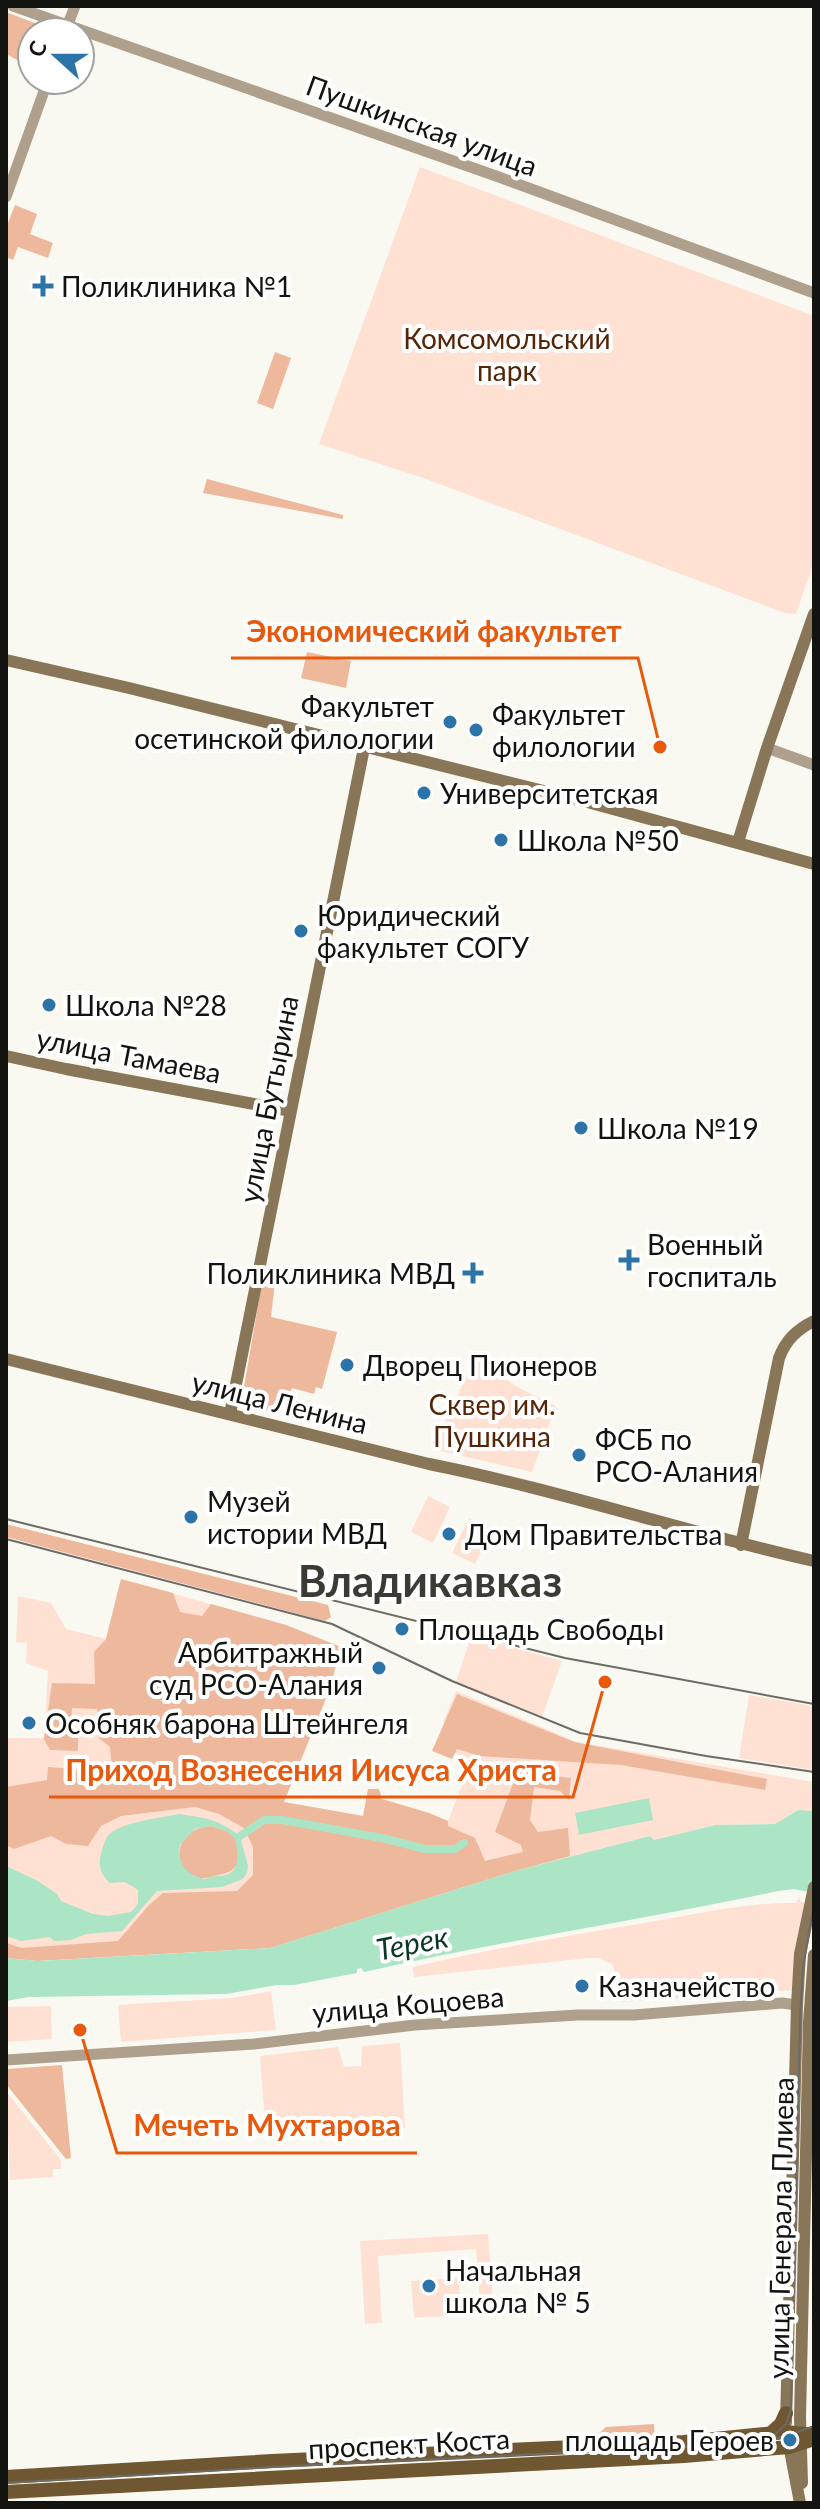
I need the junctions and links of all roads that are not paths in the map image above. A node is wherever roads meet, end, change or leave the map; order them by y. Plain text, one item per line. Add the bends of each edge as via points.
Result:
1 (13, 6) edge
2 (38, 16) edge
3 (96, 38) edge
4 (42, 96) edge
5 (6, 197) edge
6 (814, 293) edge
7 (814, 614) edge
8 (6, 660) edge
9 (364, 748) junction
10 (767, 748) junction
11 (814, 765) edge
12 (738, 842) junction
13 (814, 864) edge
14 (6, 1056) edge
15 (291, 1111) junction
16 (814, 1321) edge
17 (6, 1359) edge
18 (230, 1414) junction
19 (741, 1545) junction
20 (814, 1561) edge
21 (813, 1893) edge
22 (814, 1955) edge
23 (797, 2005) junction
24 (812, 2009) edge
25 (6, 2060) edge
26 (786, 2413) junction
27 (768, 2435) junction
28 (801, 2438) edge
29 (6, 2477) edge
30 (6, 2492) edge
31 (801, 2503) edge

1 - 2 street, Пушкинская улица
3 - 6 street, Пушкинская улица
4 - 5 street
7 - 10 main road
8 - 9 main road
9 - 12 main road
9 - 15 main road, улица Бутырина
10 - 11 street
10 - 12 main road
12 - 13 main road
14 - 15 main road, улица Тамаева
15 - 18 main road, улица Бутырина
16 - 19 main road via 796,1332 779,1358
17 - 18 main road, улица Ленина
18 - 19 main road, улица Ленина via 494,1477
19 - 20 main road, улица Ленина
21 - 23 main road, улица Генерала Плиева via 800,1954
22 - 24 main road, улица Генерала Плиева
23 - 24 main road, улица Коцоева
23 - 25 street, улица Коцоева via 415,2025 254,2044
23 - 26 main road, улица Генерала Плиева
24 - 28 main road, улица Генерала Плиева
26 - 27 main road
26 - 28 main road, улица Генерала Плиева
27 - 28 main road, проспект Коста
27 - 29 main road, проспект Коста
28 - 30 main road, проспект Коста via 669,2457
28 - 31 main road, улица Генерала Плиева
28 - 31 main road, улица Генерала Плиева via 792,2464

